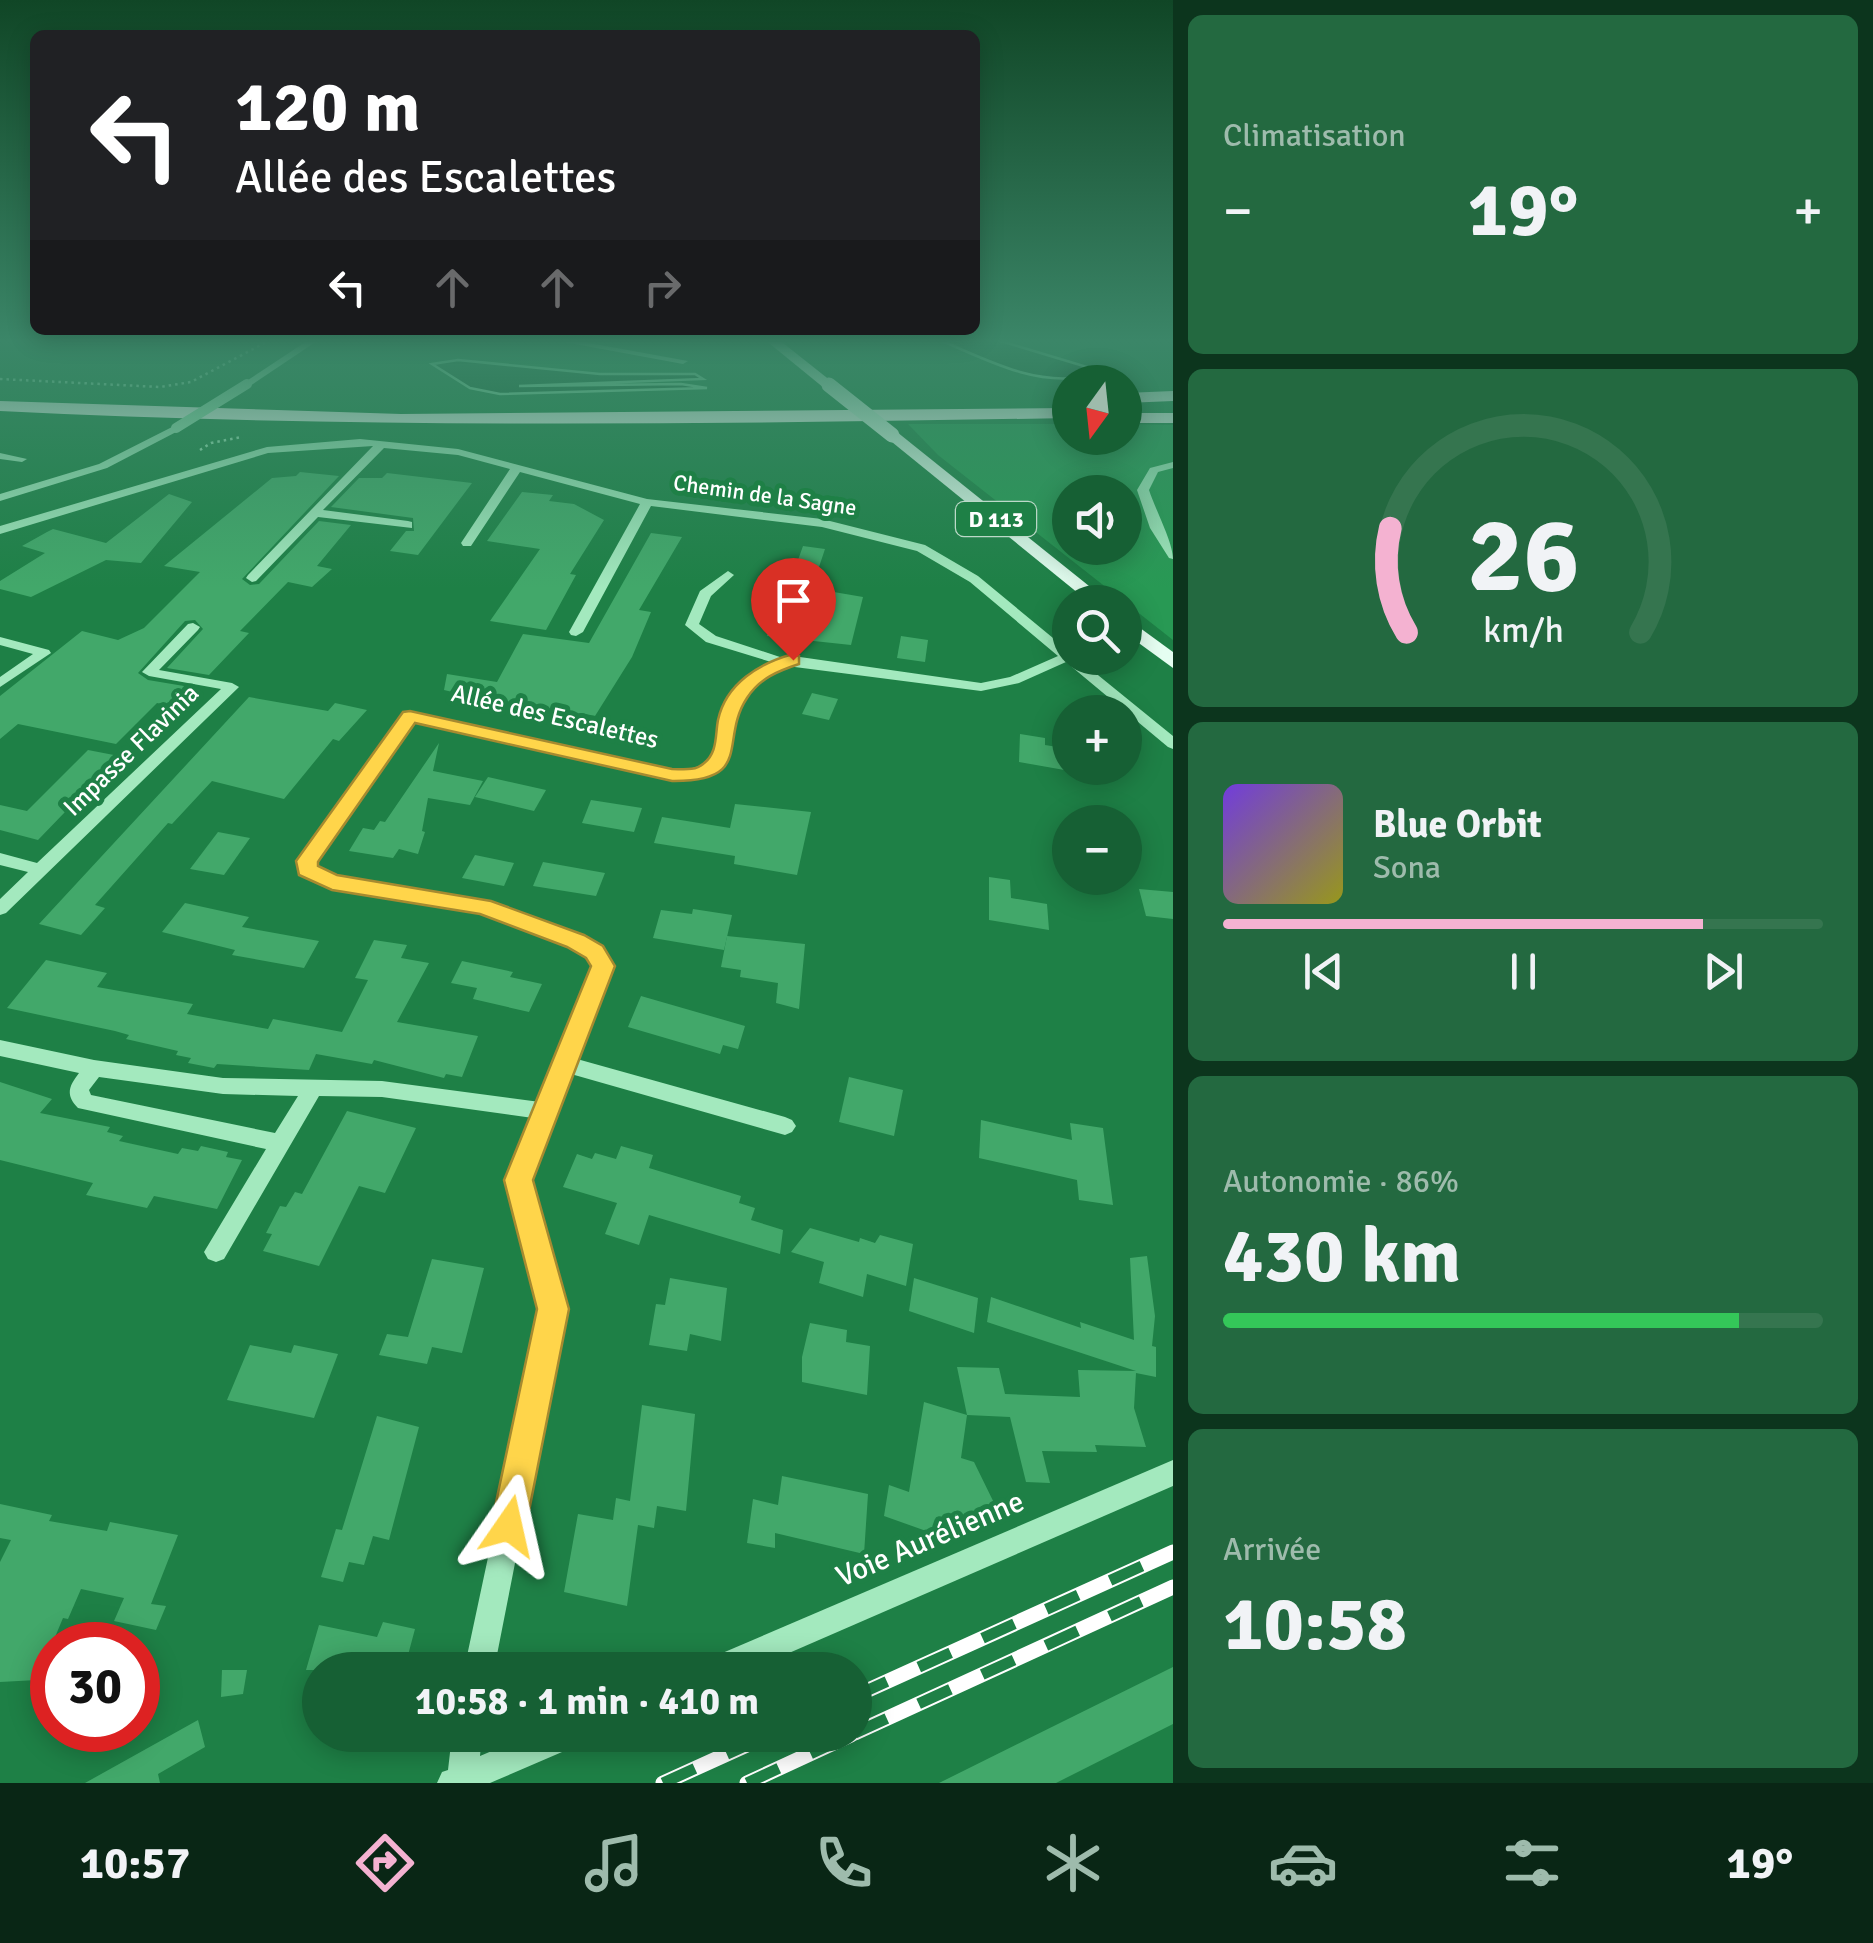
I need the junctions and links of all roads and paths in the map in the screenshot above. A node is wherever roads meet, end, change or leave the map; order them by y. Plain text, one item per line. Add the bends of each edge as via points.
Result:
1 (185, 422) edge
2 (876, 422) edge
3 (382, 443) junction
4 (0, 456) edge
5 (22, 458) dead end
6 (1173, 464) edge
7 (518, 466) junction
8 (0, 498) edge
9 (647, 502) junction
10 (316, 513) junction
11 (408, 525) dead end
12 (0, 530) edge
13 (467, 543) dead end
14 (1173, 555) edge
15 (728, 575) dead end
16 (252, 578) dead end
17 (1079, 585) edge
18 (193, 626) dead end
19 (576, 632) dead end
20 (1142, 637) edge
21 (0, 640) edge
22 (1052, 643) edge
23 (780, 662) junction
24 (1052, 662) edge
25 (1173, 662) edge
26 (1091, 675) edge
27 (0, 683) edge
28 (1173, 744) edge
29 (0, 859) edge
30 (41, 870) junction
31 (0, 910) edge
32 (0, 1048) edge
33 (565, 1064) junction
34 (94, 1068) junction
35 (312, 1088) junction
36 (546, 1112) junction
37 (785, 1126) dead end
38 (280, 1144) junction
39 (216, 1252) dead end
40 (1173, 1473) edge
41 (483, 1652) edge
42 (758, 1652) edge
43 (464, 1752) edge
44 (525, 1752) edge
45 (458, 1781) edge

1 - 8 street, bridge via 103,466
2 - 17 main road, D 113, bridge
3 - 7 street, Chemin de la Sagne
3 - 10 street
3 - 12 street, Chemin de la Sagne via 267,450
4 - 5 street
6 - 14 street via 1154,470 1143,490
7 - 9 street, Chemin de la Sagne
7 - 13 street
9 - 19 street
9 - 22 street, Chemin de la Sagne via 822,523 921,548 974,579
10 - 11 street
10 - 16 street
15 - 23 street via 705,594 692,625 710,639
18 - 30 street, Impasse Flavinia via 149,672 232,687
20 - 25 main road
21 - 27 street via 44,652
23 - 24 street via 981,688
23 - 33 street, Allée des Escalettes via 738,696 718,760 694,775 410,716 307,861 307,870 332,882 483,907 594,952 603,966
26 - 28 street, Chemin de la Sagne
29 - 30 street
30 - 31 street, Impasse Flavinia
32 - 34 street
33 - 36 street, Allée des Escalettes
33 - 37 street
34 - 35 street via 224,1086
34 - 38 street via 79,1088 84,1102
35 - 36 street via 382,1089
35 - 38 street
36 - 41 street, Allée des Escalettes via 519,1180 553,1309
38 - 39 street
40 - 42 street, Voie Aurélienne
43 - 45 street
44 - 45 street

